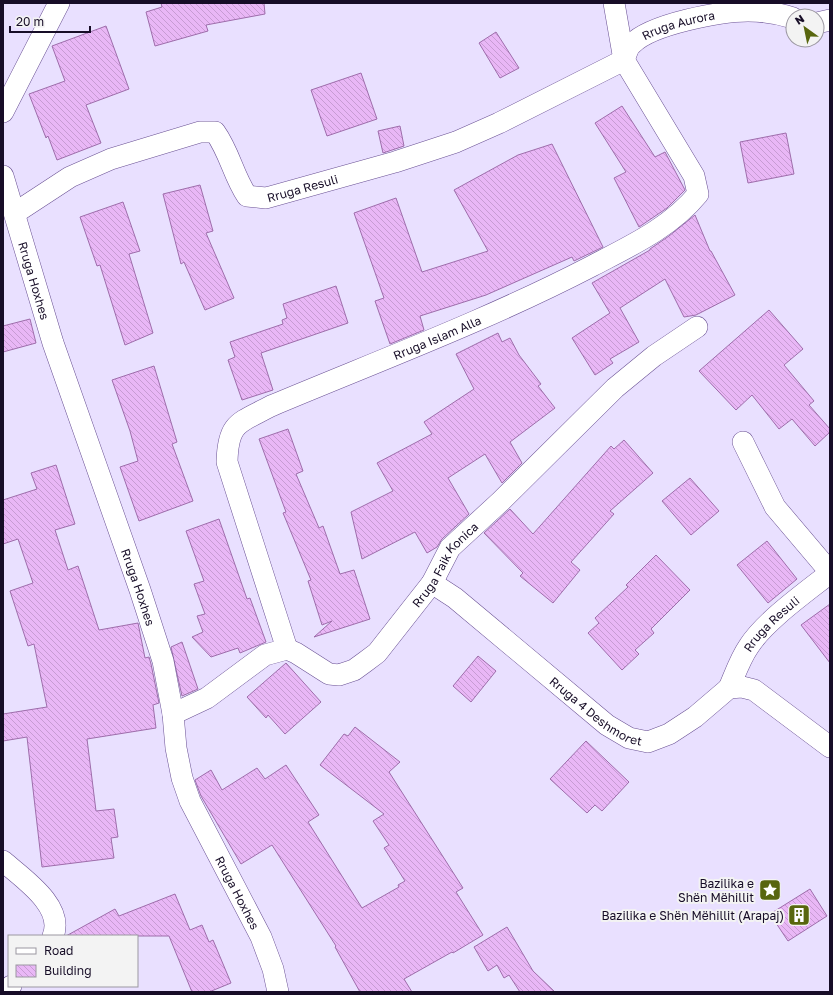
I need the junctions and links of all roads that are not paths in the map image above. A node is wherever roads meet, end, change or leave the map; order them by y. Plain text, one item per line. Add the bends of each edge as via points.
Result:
1 (59, 3) edge
2 (614, 3) edge
3 (785, 15) edge
4 (624, 60) junction
5 (3, 112) edge
6 (3, 176) edge
7 (15, 213) junction
8 (697, 327) dead end
9 (743, 442) dead end
10 (830, 572) edge
11 (432, 583) junction
12 (288, 650) junction
13 (729, 688) junction
14 (173, 714) junction
15 (830, 747) edge
16 (3, 861) edge
17 (53, 935) edge
18 (278, 992) edge

1 - 5 street
2 - 4 street
3 - 4 street, Rruga Aurora via 777,12 747,11 663,26 632,44
4 - 7 street, Rruga Resuli via 456,142 266,198 247,196 239,184 224,145 215,132 200,132 104,162 70,177
4 - 12 street, Rruga Islam Alla via 694,176 698,194 688,207 672,221 640,240 541,292 271,406 241,422 232,431 228,442 227,462
6 - 7 street, Rruga Hoxhes
7 - 14 street, Rruga Hoxhes via 52,343 163,661
8 - 11 street, Rruga Faik Konica via 654,356 615,388 450,548
9 - 10 street via 775,507
10 - 13 street, Rruga Resuli via 767,625 750,645
11 - 12 street, Rruga Faik Konica via 377,653 354,670 339,676 329,674
11 - 13 street, Rruga 4 Deshmoret via 454,598 608,725 629,738 648,742 669,734 695,717
12 - 14 street via 265,655 206,698
13 - 15 street via 742,687 754,690
14 - 18 street, Rruga Hoxhes via 176,748 190,801 261,937 273,969
16 - 17 street via 41,894 51,907 55,930

